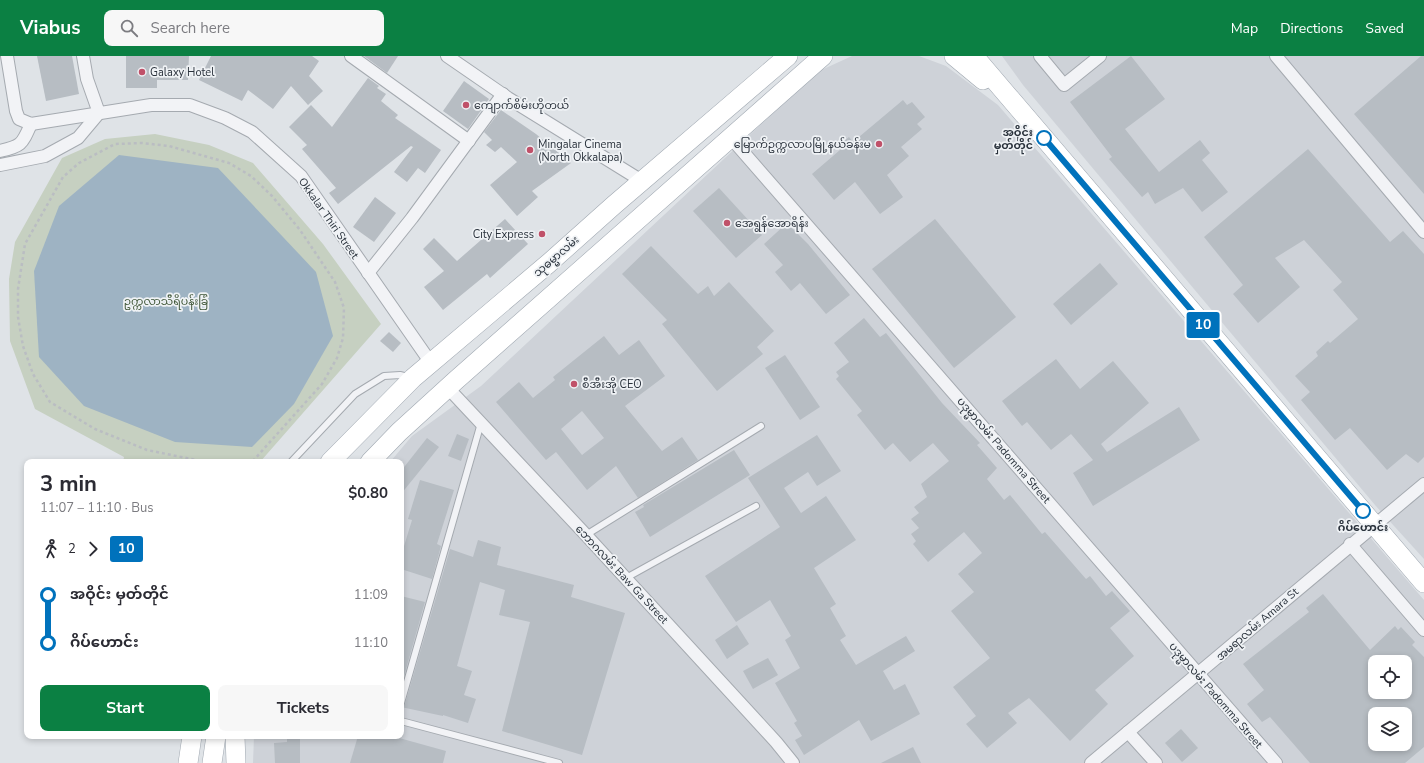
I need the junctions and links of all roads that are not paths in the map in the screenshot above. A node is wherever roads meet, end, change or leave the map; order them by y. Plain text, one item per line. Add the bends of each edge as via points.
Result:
1 (7, 56) edge
2 (83, 56) edge
3 (351, 56) edge
4 (448, 56) edge
5 (788, 56) edge
6 (824, 56) edge
7 (954, 56) edge
8 (974, 56) edge
9 (989, 56) edge
10 (1040, 56) edge
11 (1100, 56) edge
12 (1276, 56) edge
13 (503, 94) junction
14 (99, 113) junction
15 (1022, 113) junction
16 (31, 124) junction
17 (731, 138) junction
18 (470, 141) junction
19 (0, 151) edge
20 (0, 165) edge
21 (639, 184) junction
22 (1424, 232) edge
23 (368, 273) junction
24 (431, 363) junction
25 (413, 378) junction
26 (448, 388) junction
27 (481, 421) junction
28 (761, 426) dead end
29 (294, 459) edge
30 (333, 459) edge
31 (373, 459) edge
32 (1424, 484) edge
33 (756, 506) dead end
34 (1375, 525) junction
35 (586, 534) junction
36 (1350, 544) junction
37 (626, 578) junction
38 (1424, 583) edge
39 (1424, 630) edge
40 (1199, 674) junction
41 (404, 692) edge
42 (404, 722) edge
43 (1128, 732) junction
44 (192, 739) edge
45 (210, 739) edge
46 (215, 739) edge
47 (235, 739) edge
48 (188, 763) edge
49 (211, 763) edge
50 (236, 763) edge
51 (559, 763) edge
52 (793, 763) edge
53 (1091, 763) edge
54 (1156, 763) edge
55 (1276, 763) edge

1 - 16 street via 16,111 19,119
2 - 14 street via 87,79
3 - 18 street
4 - 13 street
5 - 21 main road, သုဓမ္မာလမ်း
6 - 17 main road
7 - 15 main road
8 - 15 main road
9 - 15 main road
10 - 11 street via 1064,85
12 - 22 street
13 - 18 street
13 - 21 street
14 - 16 street, Okkalar Thiri Street
14 - 20 street via 78,138 45,156
14 - 23 street, Okkalar Thiri Street via 151,105 190,105 225,118 252,132 301,176
15 - 34 main road
16 - 19 street via 20,145
17 - 26 main road
17 - 40 street, ပဒုမ္မာလမ်း Padomma Street
18 - 23 street
21 - 24 main road, သုဓမ္မာလမ်း
23 - 24 street, Okkalar Thiri Street
24 - 25 main road, သုဓမ္မာလမ်း
25 - 29 lane via 400,375 384,376 355,394
25 - 30 main road, သုဓမ္မာလမ်း
26 - 27 street, ဘောဂလမ်း Baw Ga Street
26 - 31 main road
27 - 35 street, ဘောဂလမ်း Baw Ga Street
27 - 41 lane
28 - 35 lane
32 - 34 street, အမရာလမ်း Amara St
33 - 37 lane
34 - 36 street, အမရာလမ်း Amara St
34 - 38 main road
35 - 37 street, ဘောဂလမ်း Baw Ga Street
36 - 39 street
36 - 40 street, အမရာလမ်း Amara St
37 - 52 street, ဘောဂလမ်း Baw Ga Street
40 - 43 street, အမရာလမ်း Amara St
40 - 55 street, ပဒုမ္မာလမ်း Padomma Street
42 - 51 lane
43 - 53 street, အမရာလမ်း Amara St
43 - 54 street
44 - 48 main road
45 - 49 main road
46 - 49 main road
47 - 50 main road

